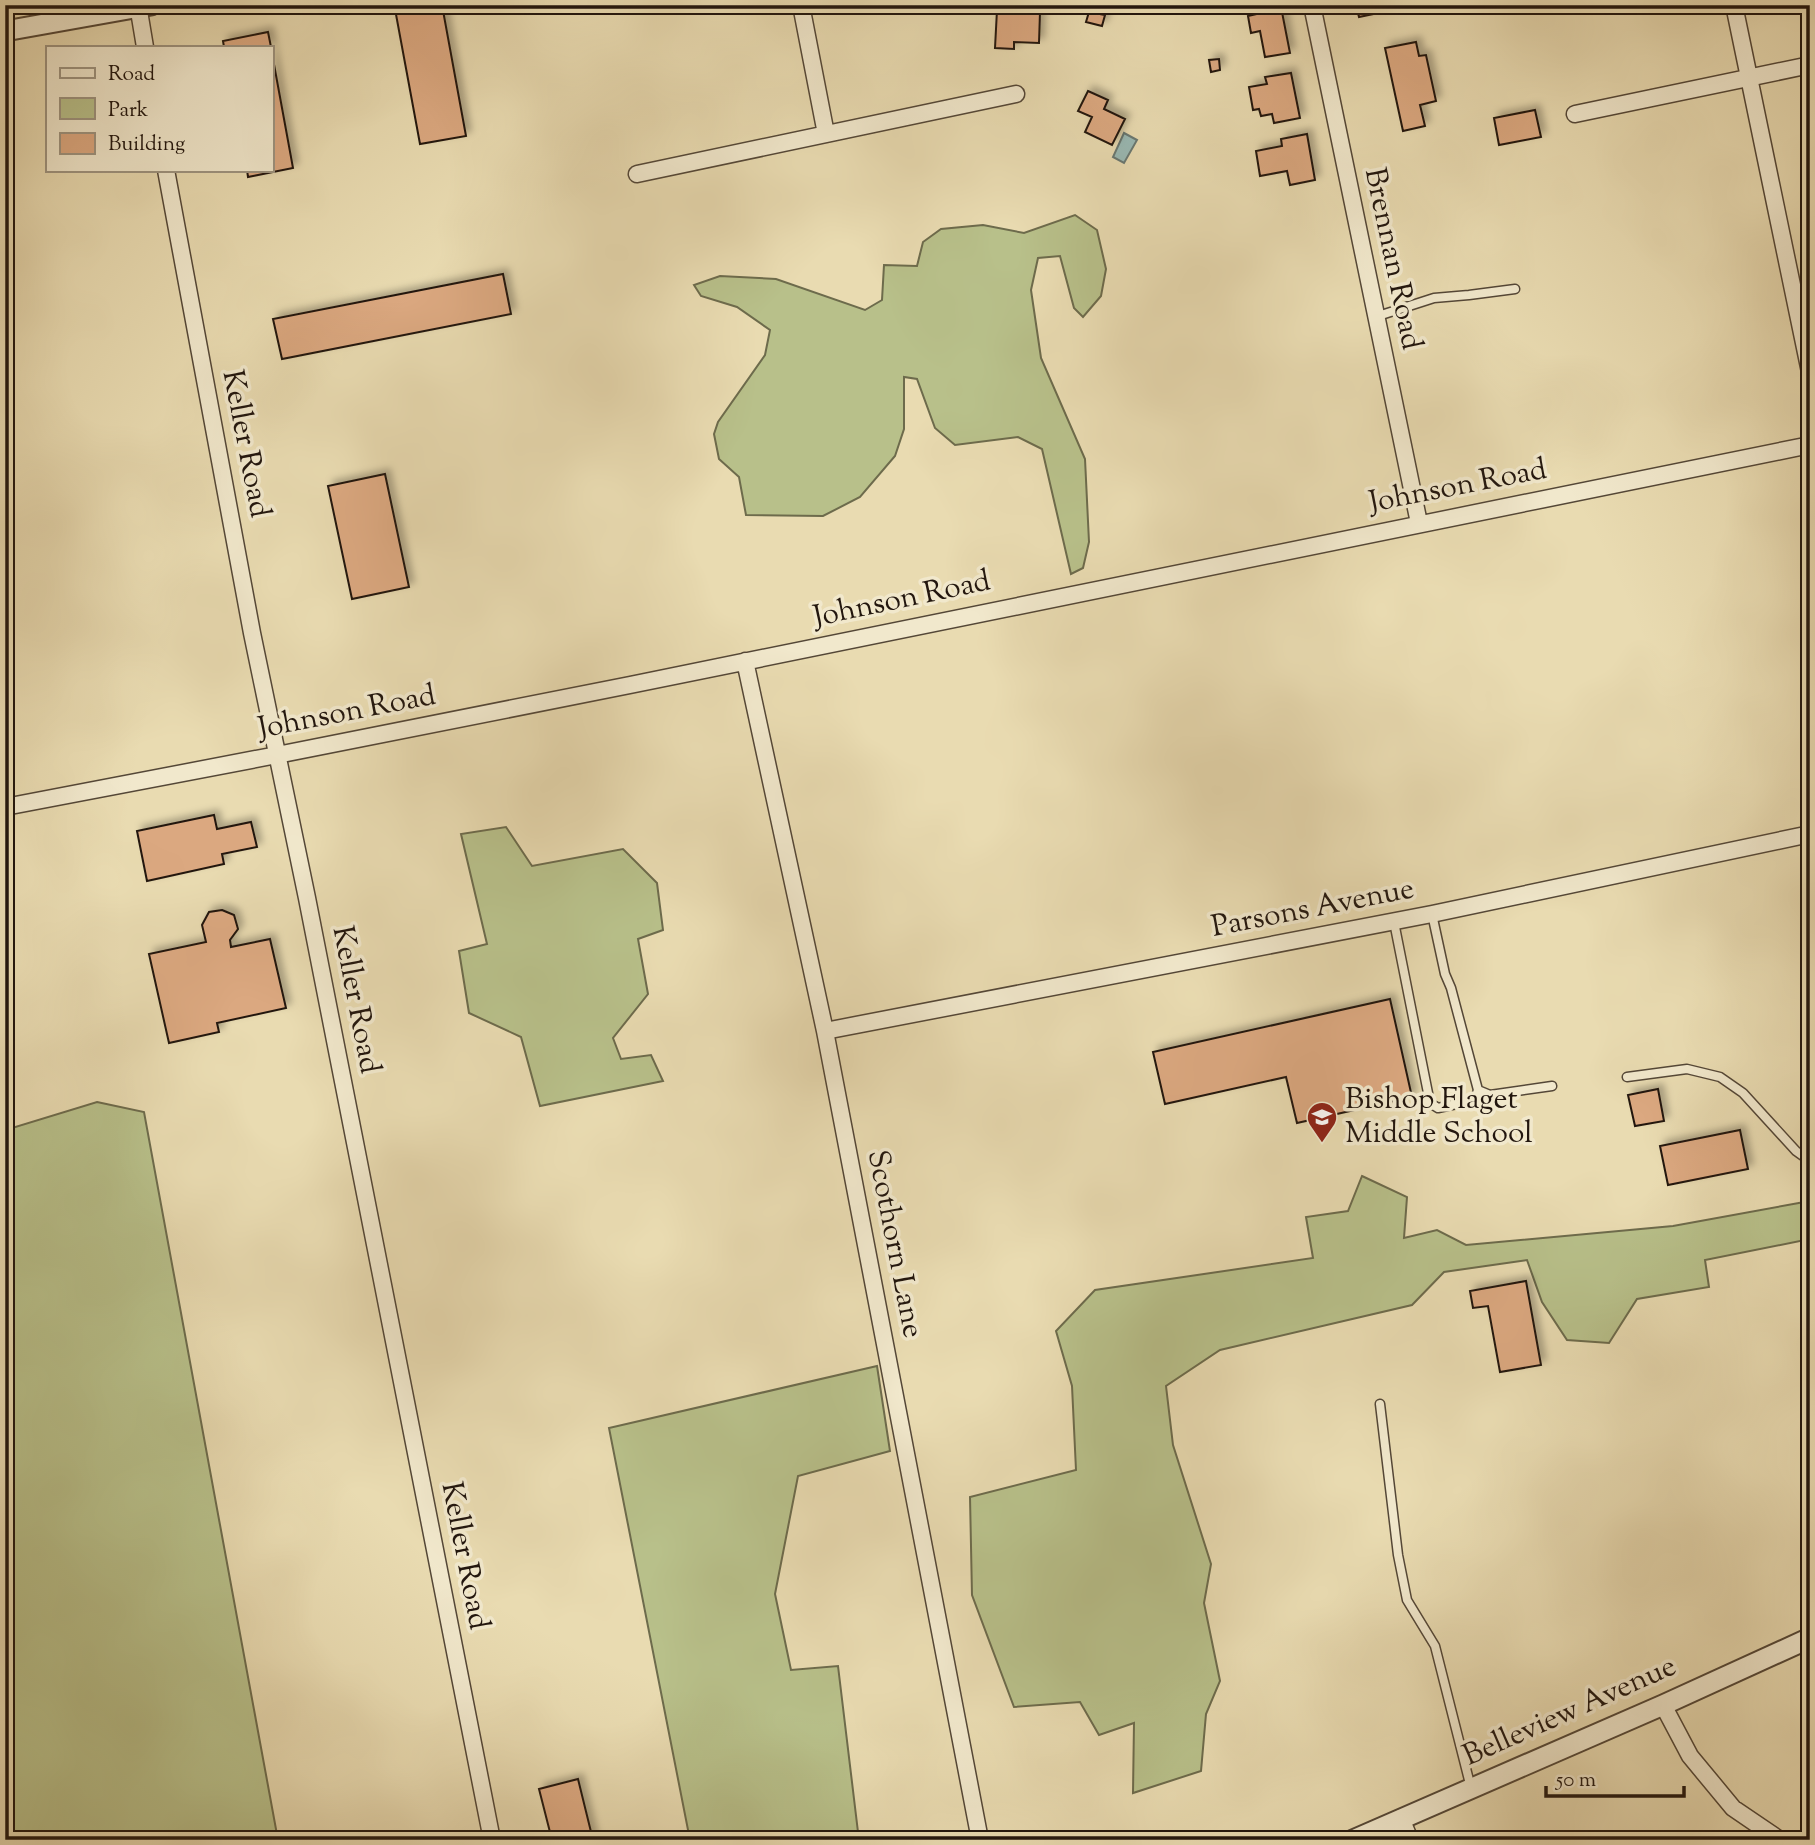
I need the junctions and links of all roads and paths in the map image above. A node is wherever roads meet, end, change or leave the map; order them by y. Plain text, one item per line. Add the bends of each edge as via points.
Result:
1 (801, 5) edge
2 (1312, 5) edge
3 (1734, 5) edge
4 (142, 6) edge
5 (5, 31) edge
6 (145, 46) edge
7 (1810, 65) edge
8 (1749, 77) junction
9 (1016, 94) dead end
10 (1575, 114) dead end
11 (825, 134) junction
12 (166, 172) edge
13 (637, 174) dead end
14 (1515, 289) dead end
15 (1376, 317) junction
16 (1810, 372) edge
17 (1810, 445) edge
18 (1419, 523) junction
19 (745, 661) junction
20 (277, 755) junction
21 (5, 807) edge
22 (1810, 834) edge
23 (1432, 914) junction
24 (1394, 922) junction
25 (825, 1031) junction
26 (1627, 1077) dead end
27 (1552, 1086) dead end
28 (1478, 1090) junction
29 (1810, 1161) edge
30 (1380, 1404) dead end
31 (1810, 1638) edge
32 (1663, 1705) junction
33 (1471, 1788) junction
34 (1401, 1818) junction
35 (492, 1840) edge
36 (980, 1840) edge
37 (1353, 1840) edge
38 (1410, 1840) edge
39 (1780, 1840) edge

1 - 11 street
2 - 15 street, Brennan Road
3 - 8 street
4 - 5 street
4 - 6 street
7 - 8 street
8 - 10 street
8 - 16 street
9 - 11 street
11 - 13 street
12 - 20 street, Keller Road
14 - 15 lane via 1434,298
15 - 18 street, Brennan Road
17 - 18 street, Johnson Road
18 - 19 street, Johnson Road
19 - 20 street, Johnson Road
19 - 25 street, Scothorn Lane
20 - 21 street, Johnson Road
20 - 35 street, Keller Road
22 - 23 street, Parsons Avenue
23 - 24 street, Parsons Avenue
23 - 28 lane
24 - 25 street, Parsons Avenue
24 - 28 lane via 1430,1103 1438,1108 1475,1100
25 - 36 street, Scothorn Lane
26 - 29 lane via 1687,1069 1720,1077
27 - 28 lane via 1490,1095
30 - 33 lane via 1407,1600 1435,1646
31 - 32 street, Belleview Avenue
32 - 33 street, Belleview Avenue
32 - 39 street via 1690,1756 1732,1808
33 - 34 street, Belleview Avenue
34 - 37 street, Belleview Avenue
34 - 38 street

